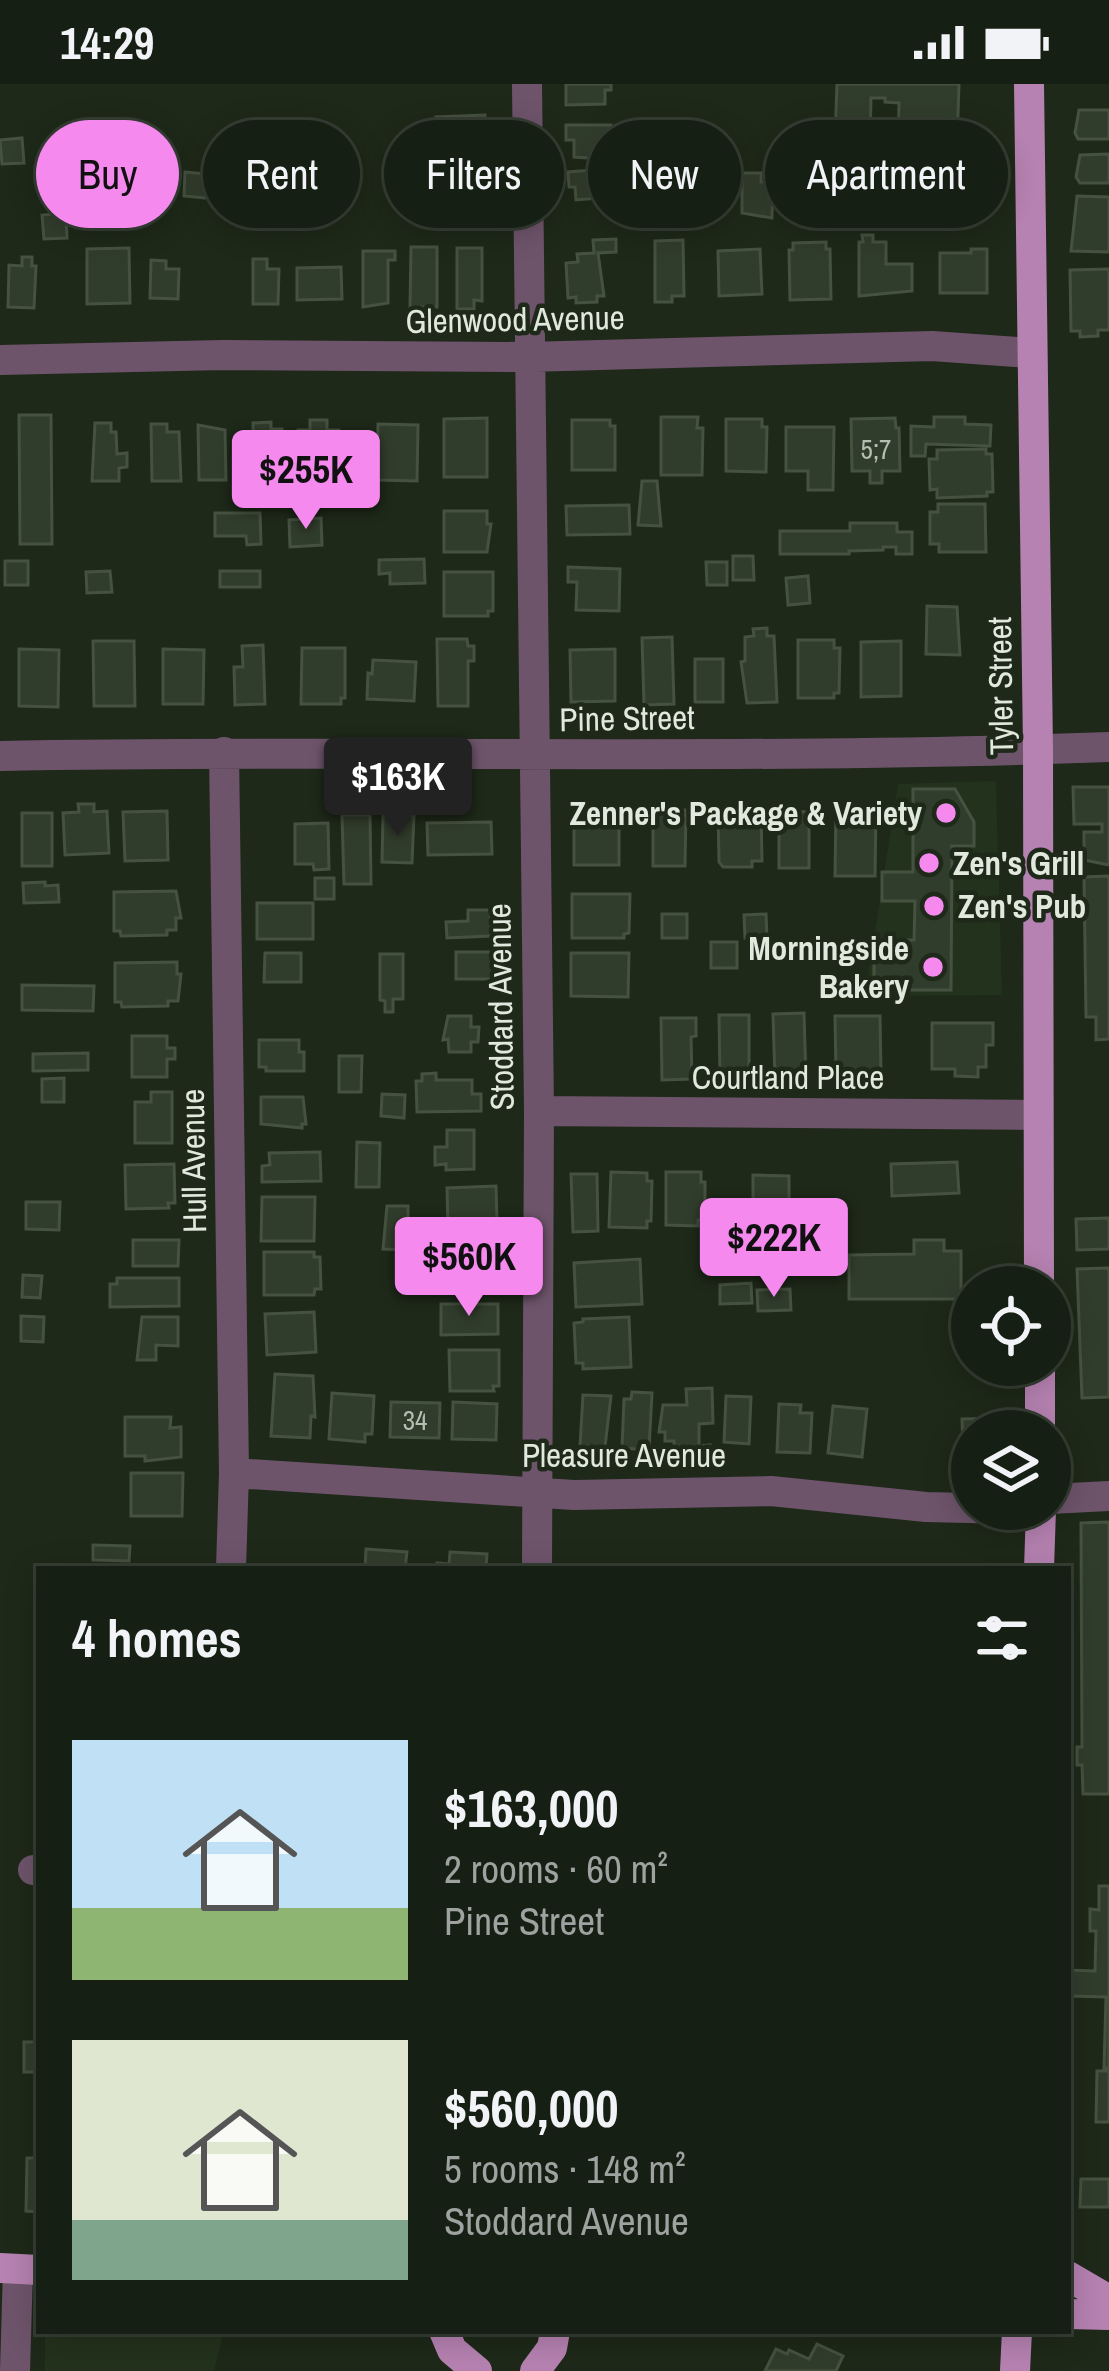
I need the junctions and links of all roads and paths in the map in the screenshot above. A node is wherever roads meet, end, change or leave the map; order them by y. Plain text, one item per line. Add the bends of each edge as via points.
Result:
1 (527, 84) edge
2 (1029, 84) edge
3 (1030, 353) junction
4 (527, 357) junction
5 (0, 360) edge
6 (1109, 747) edge
7 (1038, 749) junction
8 (224, 752) junction
9 (533, 755) junction
10 (0, 756) edge
11 (538, 1111) junction
12 (1037, 1115) junction
13 (1039, 1266) edge
14 (234, 1473) junction
15 (538, 1493) junction
16 (1109, 1496) edge
17 (1071, 1498) edge
18 (951, 1508) edge
19 (1040, 1530) edge
20 (231, 1566) edge
21 (537, 1566) edge
22 (1039, 1566) edge
23 (19, 2269) edge
24 (1071, 2278) edge
25 (1109, 2300) edge
26 (1071, 2314) edge
27 (1109, 2315) edge
28 (445, 2334) edge
29 (554, 2334) edge
30 (1017, 2334) edge
31 (15, 2371) edge
32 (477, 2371) edge
33 (535, 2371) edge
34 (1015, 2371) edge

1 - 4 street, Stoddard Avenue
2 - 3 main road, Tyler Street
3 - 4 street, Glenwood Avenue via 889,346
3 - 7 main road, Tyler Street
4 - 5 street, Glenwood Avenue
4 - 9 street, Stoddard Avenue
6 - 7 street, Pine Street
7 - 9 street, Pine Street
7 - 12 main road, Tyler Street
8 - 9 street, Pine Street
8 - 10 street, Pine Street
8 - 14 street, Hull Avenue
9 - 11 street, Stoddard Avenue
11 - 12 street, Courtland Place
11 - 15 street, Stoddard Avenue
12 - 13 main road, Tyler Street
14 - 15 street, Pleasure Avenue
14 - 20 street, Hull Avenue
15 - 18 street, Pleasure Avenue via 771,1491
15 - 21 street, Stoddard Avenue
16 - 17 street
19 - 22 main road
23 - 31 street
24 - 25 main road
26 - 27 main road
28 - 32 main road
29 - 33 main road
30 - 34 main road

